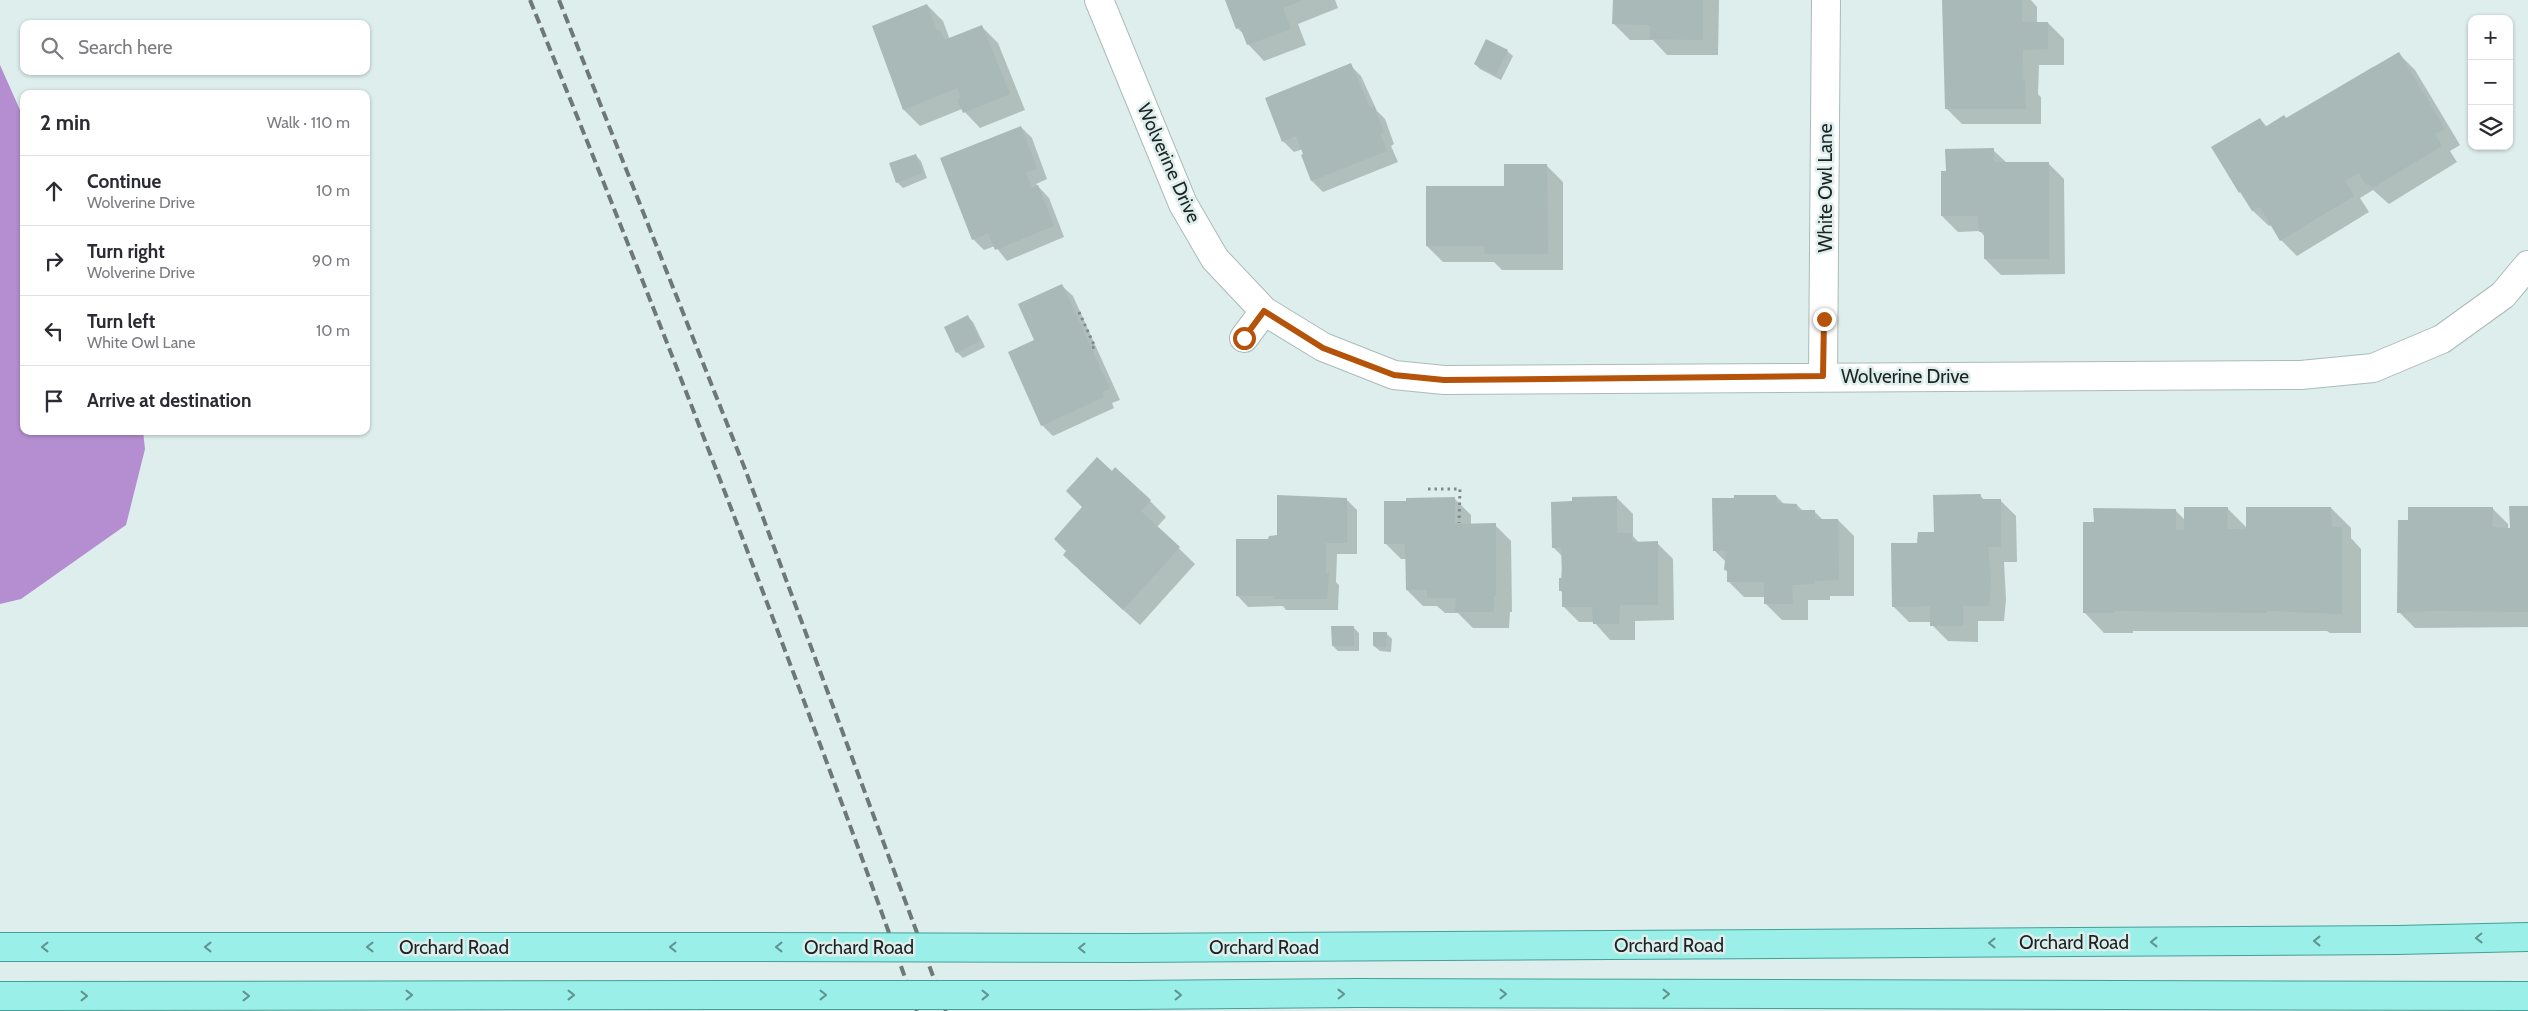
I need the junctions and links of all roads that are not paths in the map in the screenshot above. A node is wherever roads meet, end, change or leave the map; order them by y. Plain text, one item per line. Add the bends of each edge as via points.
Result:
1 (1099, 0) edge
2 (1826, 0) edge
3 (2528, 265) edge
4 (1264, 311) junction
5 (1244, 338) dead end
6 (1823, 376) junction
7 (2528, 937) edge
8 (0, 947) edge
9 (0, 996) edge
10 (2528, 996) edge

1 - 4 street, Wolverine Drive via 1183,204 1216,259
2 - 6 street, White Owl Lane
3 - 6 street, Wolverine Drive via 2504,295 2442,339 2373,368 2301,375
4 - 5 street
4 - 6 street, Wolverine Drive via 1323,348 1394,375 1444,380
7 -> 8 main road, Orchard Road, bridge via 1130,948
9 -> 10 main road, bridge via 1377,993

